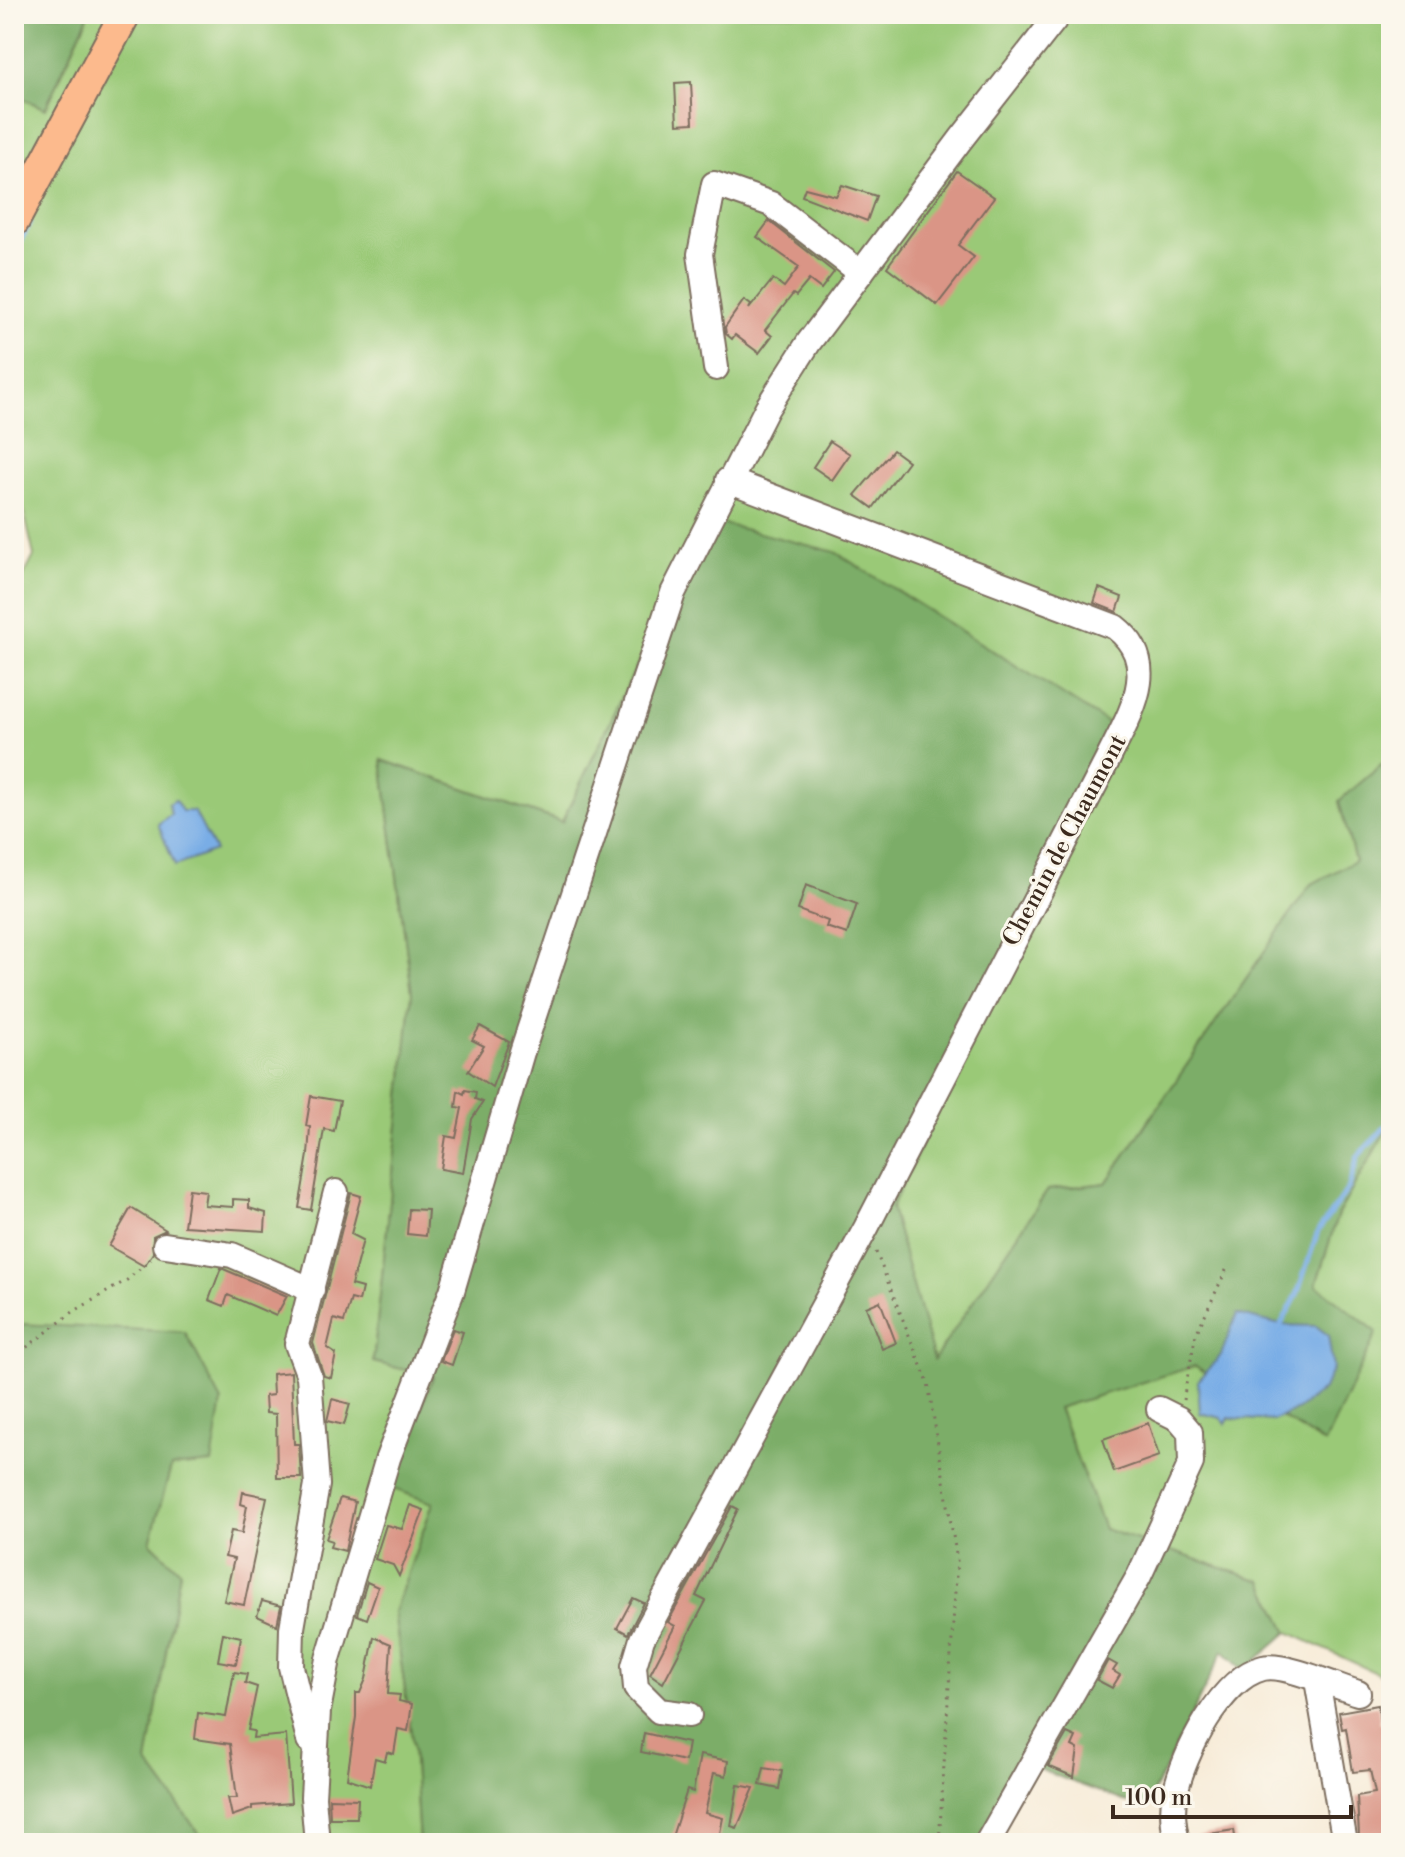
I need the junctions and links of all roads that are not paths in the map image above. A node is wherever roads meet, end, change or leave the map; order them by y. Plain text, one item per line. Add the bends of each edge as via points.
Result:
1 (125, 14) edge
2 (1059, 14) edge
3 (14, 221) edge
4 (861, 273) junction
5 (716, 368) dead end
6 (728, 480) junction
7 (336, 1192) dead end
8 (165, 1245) road end
9 (312, 1290) junction
10 (1169, 1414) road end
11 (291, 1649) junction
12 (328, 1659) junction
13 (1317, 1680) junction
14 (1358, 1693) dead end
15 (689, 1715) dead end
16 (316, 1762) junction
17 (992, 1835) edge
18 (317, 1843) edge
19 (1177, 1843) edge
20 (1345, 1843) edge

1 - 3 main road
2 - 4 street
4 - 5 street via 771,204 714,184 700,254
4 - 6 street via 767,408
6 - 12 street via 668,607 522,1052 452,1291 388,1458
6 - 15 street, Chemin de Chaumont via 1115,627 1126,636 1141,666 1139,695 1113,748 866,1228 642,1639 634,1666 636,1688 659,1711
7 - 9 street
8 - 9 street via 232,1255
9 - 11 street via 297,1344 309,1376 317,1485
10 - 17 street via 1190,1432 1191,1463 1139,1576
11 - 12 street via 302,1663
11 - 16 street
12 - 16 street
13 - 14 street
13 - 19 street via 1266,1667 1250,1673 1219,1699 1175,1793
13 - 20 street
16 - 18 street

